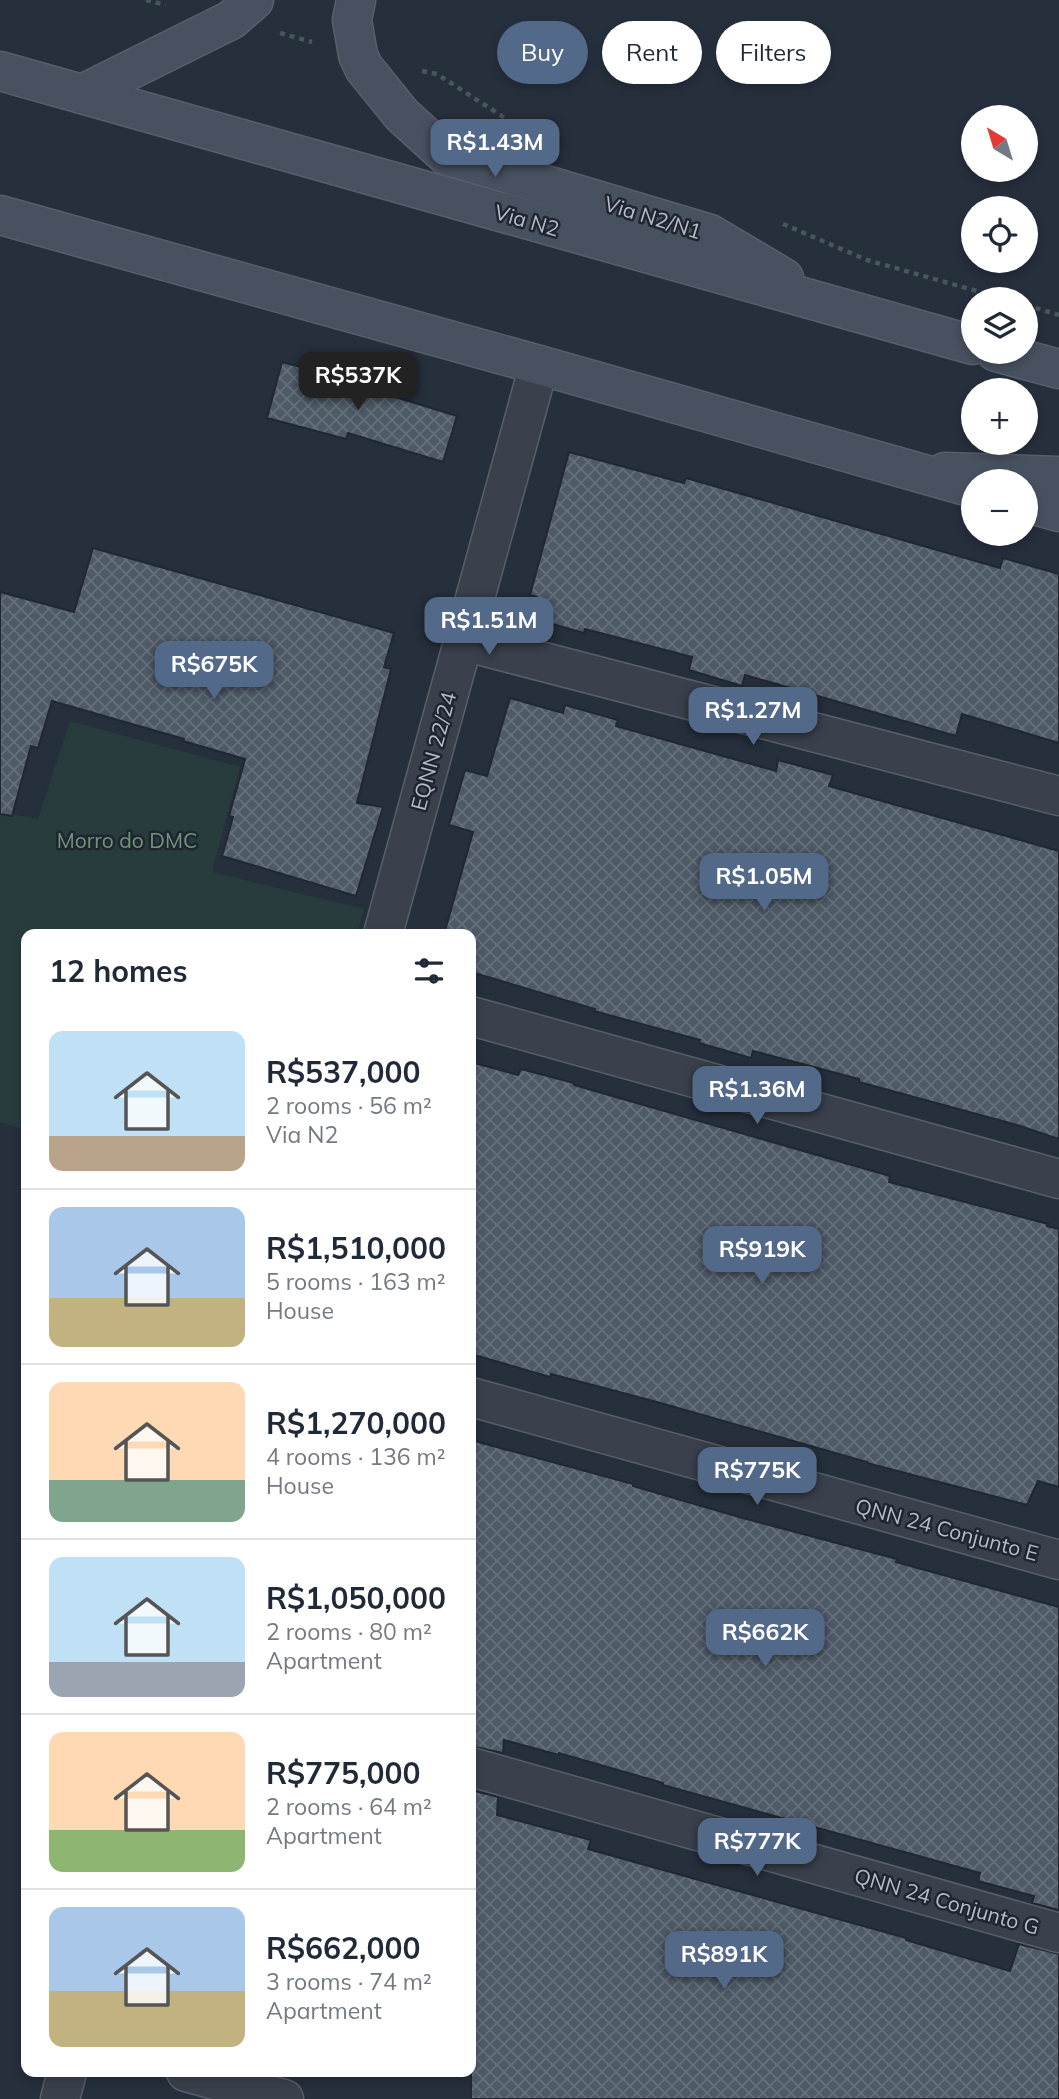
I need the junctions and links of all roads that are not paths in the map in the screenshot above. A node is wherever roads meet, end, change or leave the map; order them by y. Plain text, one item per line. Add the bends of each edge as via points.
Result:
1 (356, 0) edge
2 (243, 10) edge
3 (0, 71) edge
4 (82, 94) junction
5 (0, 215) edge
6 (828, 304) junction
7 (961, 342) edge
8 (1038, 363) edge
9 (539, 365) junction
10 (1059, 369) edge
11 (915, 471) junction
12 (1059, 476) edge
13 (961, 484) edge
14 (1038, 506) edge
15 (1059, 512) edge
16 (463, 641) junction
17 (1059, 796) edge
18 (384, 929) edge
19 (476, 1017) edge
20 (1059, 1179) edge
21 (476, 1398) edge
22 (1059, 1560) edge
23 (476, 1768) edge
24 (1059, 1933) edge
25 (66, 2077) edge
26 (204, 2077) edge
27 (60, 2099) edge
28 (284, 2099) edge

1 - 6 main road, Via N2/N1 via 352,20 364,68 402,115 446,155 710,233
2 - 4 main road
3 - 4 main road, Via N2
4 - 6 main road, Via N2
5 - 9 main road
6 - 7 main road, Via N2
8 - 10 main road
9 - 11 main road
9 - 16 street, EQNN 22/24
11 - 12 main road
11 - 13 main road
14 - 15 main road
16 - 17 street
16 - 18 street, EQNN 22/24
19 - 20 street
21 - 22 street, QNN 24 Conjunto E
23 - 24 street, QNN 24 Conjunto G
25 - 27 street
26 - 28 street

